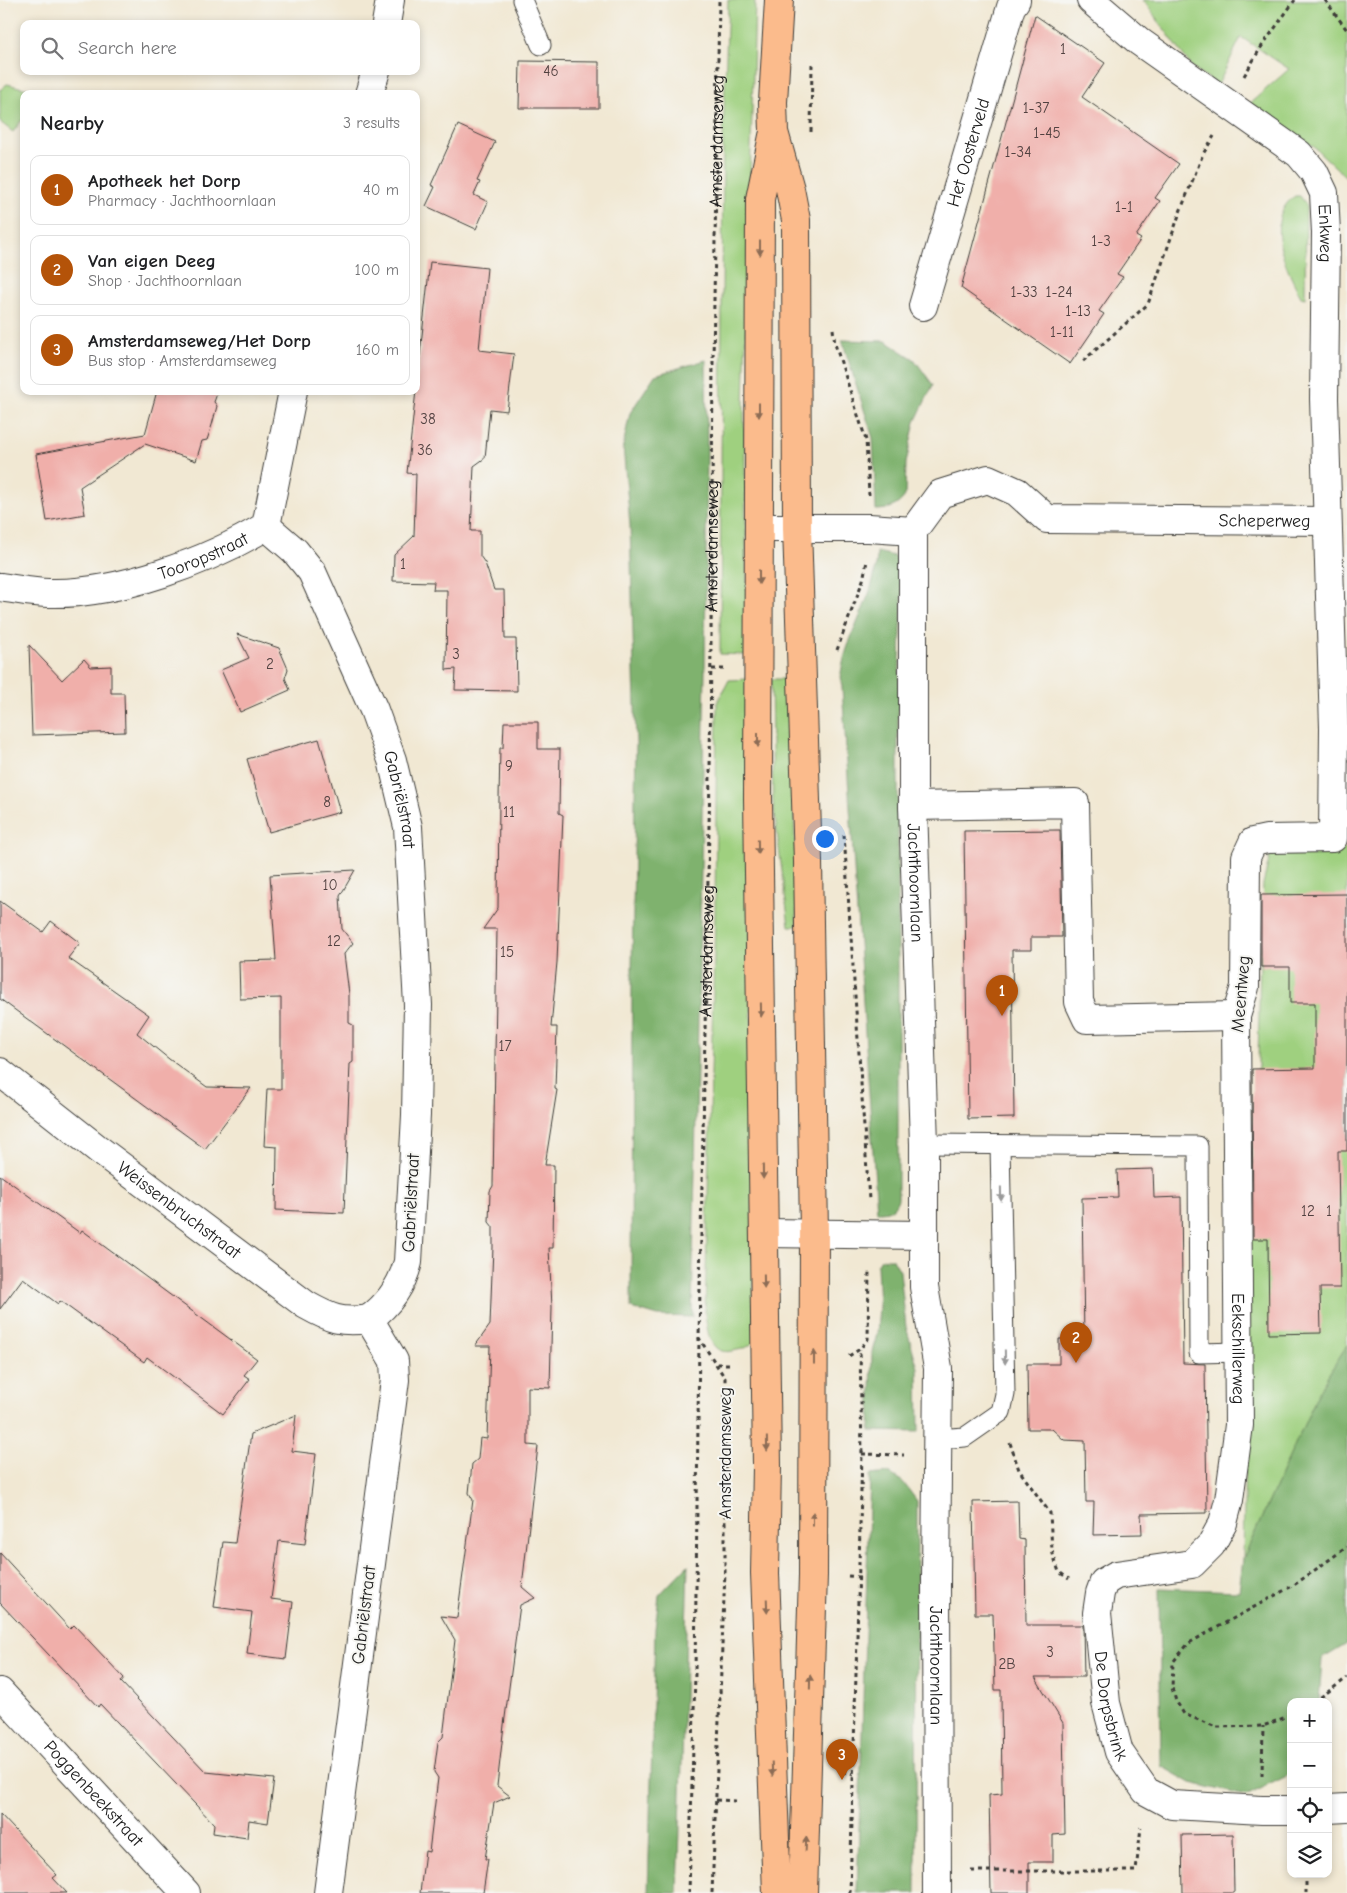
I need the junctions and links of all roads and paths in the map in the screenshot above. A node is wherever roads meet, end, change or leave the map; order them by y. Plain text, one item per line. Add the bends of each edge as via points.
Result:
1 (390, 0) edge
2 (522, 0) edge
3 (719, 0) edge
4 (779, 0) edge
5 (1016, 0) edge
6 (1091, 0) edge
7 (1296, 0) edge
8 (1325, 0) edge
9 (387, 20) edge
10 (1347, 30) edge
11 (541, 45) dead end
12 (375, 75) edge
13 (1241, 81) dead end
14 (370, 90) edge
15 (774, 132) junction
16 (1216, 133) dead end
17 (923, 306) dead end
18 (1083, 361) dead end
19 (292, 395) edge
20 (1327, 521) junction
21 (266, 526) junction
22 (759, 528) junction
23 (797, 528) junction
24 (869, 528) junction
25 (913, 531) junction
26 (0, 587) edge
27 (834, 657) dead end
28 (913, 806) junction
29 (843, 826) dead end
30 (1253, 842) joint
31 (1236, 1016) junction
32 (0, 1072) edge
33 (924, 1144) junction
34 (1000, 1145) junction
35 (1237, 1147) joint
36 (764, 1233) junction
37 (814, 1233) junction
38 (869, 1234) junction
39 (924, 1235) junction
40 (369, 1319) junction
41 (699, 1338) junction
42 (1239, 1352) junction
43 (1001, 1412) junction
44 (938, 1447) junction
45 (862, 1454) junction
46 (1347, 1548) edge
47 (1104, 1582) junction
48 (1347, 1678) edge
49 (0, 1692) edge
50 (1320, 1698) edge
51 (1287, 1717) edge
52 (1263, 1726) junction
53 (843, 1772) dead end
54 (854, 1774) junction
55 (1146, 1791) junction
56 (716, 1800) junction
57 (738, 1801) dead end
58 (1347, 1808) edge
59 (1332, 1809) edge
60 (1262, 1810) junction
61 (1287, 1810) edge
62 (1306, 1878) edge
63 (937, 1882) edge
64 (186, 1893) edge
65 (328, 1893) edge
66 (689, 1893) edge
67 (712, 1893) edge
68 (777, 1893) edge
69 (803, 1893) edge
70 (850, 1893) edge
71 (1306, 1893) edge

1 - 9 street
2 - 11 lane
3 - 41 path, Amsterdamseweg via 710,775
4 - 15 main road
5 - 17 street, Het Oosterveld via 1011,7
6 - 20 street, Enkweg via 1140,42 1299,154 1314,172 1324,193
7 - 13 path
8 - 10 path
12 - 14 street
15 -> 22 main road via 760,199
15 - 23 main road via 796,220
16 - 18 path via 1203,154 1148,304
19 - 21 street, Tooropstraat
20 - 25 street, Scheperweg via 1047,519 1017,492 988,479 940,494
20 - 30 street, Scheperweg via 1334,728 1333,838
21 - 26 street, Tooropstraat via 240,542 141,580 93,590 49,594
21 - 40 street, Gabriëlstraat via 304,561 320,586 384,737 408,827 418,1005 409,1255 403,1280 380,1311
22 - 23 street
22 -> 36 main road via 758,798
23 - 24 street
23 - 37 main road via 809,871
24 - 25 street
24 - 27 path via 869,554 863,580
25 - 28 street, Jachthoornlaan
28 - 31 street via 1076,803 1079,1002 1087,1019
28 - 33 street, Jachthoornlaan
29 - 38 path
30 - 31 street, Meentweg via 1246,858 1245,986
31 - 35 street, Meentweg
32 - 40 street, Weissenbruchstraat via 306,1306 347,1322
33 - 34 lane
33 - 39 street, Jachthoornlaan
34 - 42 lane via 1198,1146 1199,1353
34 -> 43 lane via 1005,1394
35 - 42 street, Eekschillerweg
36 - 37 street
36 -> 68 main road via 765,1573
37 - 38 street
69 -> 37 main road via 813,1575
38 - 39 street
38 - 45 path via 870,1321 868,1339 860,1349
39 - 44 street, Jachthoornlaan via 924,1287 938,1368
40 - 65 street, Gabriëlstraat via 396,1370
41 - 56 path, Amsterdamseweg via 725,1378 725,1572
41 - 66 path
42 - 47 street, Eekschillerweg via 1239,1425 1229,1500 1223,1523 1211,1546 1192,1564 1116,1575
43 - 44 lane via 964,1437
43 - 47 path via 1019,1470 1050,1514 1052,1551 1059,1572 1072,1581
44 - 45 path
44 - 63 street, Jachthoornlaan
45 - 54 path
46 - 52 path via 1294,1586 1189,1643 1173,1662 1172,1688 1184,1714 1216,1727
47 - 55 street, De Dorpsbrink via 1097,1613 1106,1703 1119,1752
48 - 50 path
49 - 64 street, Poggenbeekstraat
51 - 52 path
52 - 60 path
53 - 54 path
54 - 70 path
55 - 60 street, De Dorpsbrink via 1172,1805
55 - 63 path via 1136,1870
56 - 57 path
56 - 67 path, Amsterdamseweg
58 - 59 street
60 - 61 street, De Dorpsbrink
62 - 71 path

